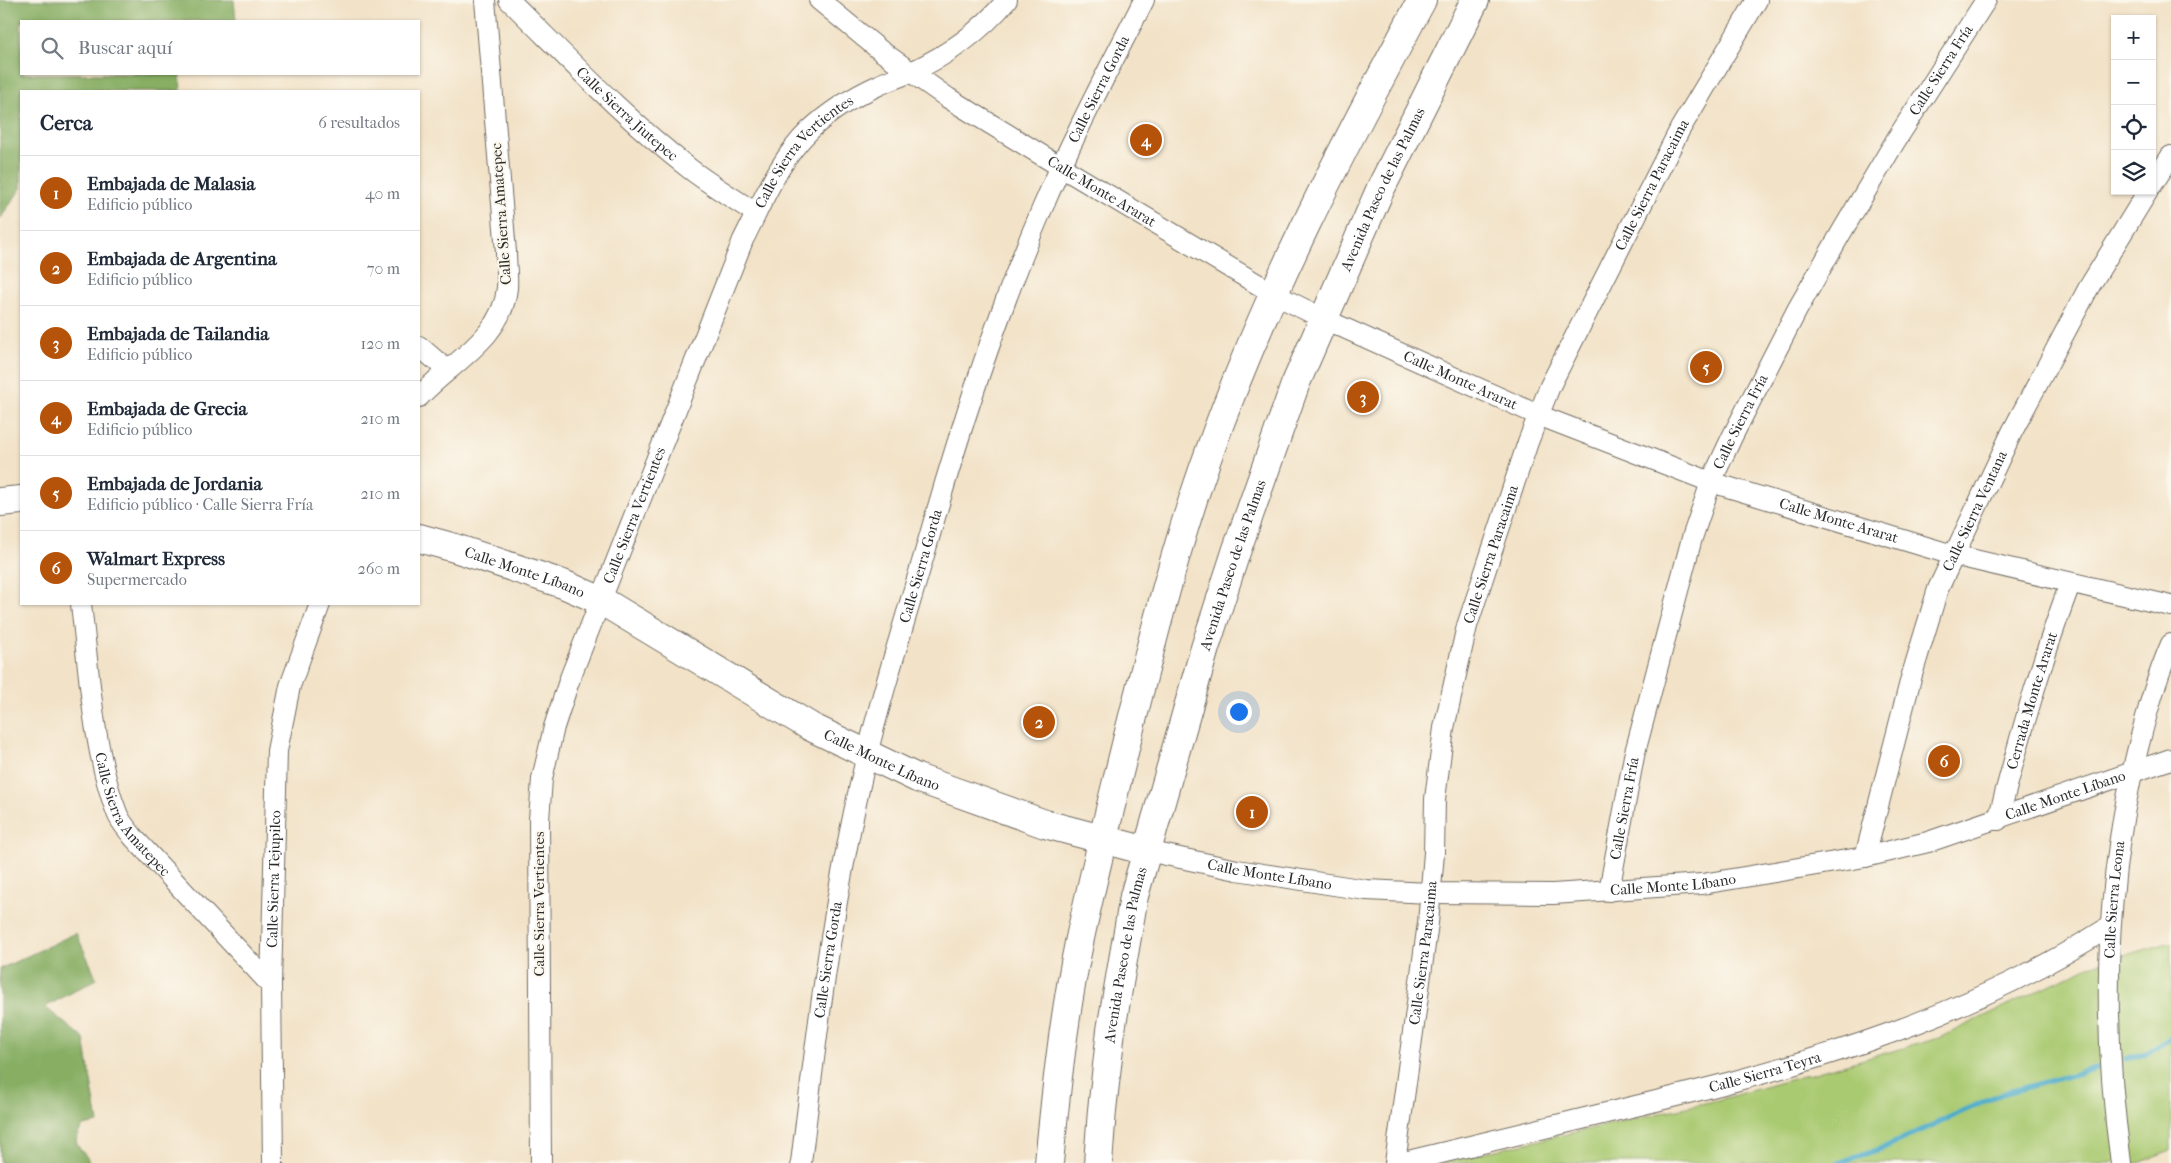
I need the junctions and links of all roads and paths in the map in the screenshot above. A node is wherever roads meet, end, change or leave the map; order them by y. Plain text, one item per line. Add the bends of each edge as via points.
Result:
1 (485, 0) edge
2 (509, 0) edge
3 (819, 0) edge
4 (1007, 0) edge
5 (1144, 0) edge
6 (1422, 0) edge
7 (1475, 0) edge
8 (1757, 0) edge
9 (1986, 0) edge
10 (911, 72) junction
11 (2171, 156) edge
12 (1060, 167) junction
13 (2156, 179) edge
14 (2146, 195) edge
15 (756, 214) junction
16 (1274, 294) junction
17 (1324, 319) junction
18 (420, 347) edge
19 (446, 370) junction
20 (420, 395) edge
21 (1538, 415) junction
22 (1711, 482) junction
23 (420, 538) edge
24 (1953, 556) junction
25 (2070, 584) junction
26 (602, 601) junction
27 (81, 605) edge
28 (320, 605) edge
29 (2171, 606) edge
30 (2171, 644) edge
31 (867, 754) junction
32 (2171, 758) edge
33 (2132, 773) junction
34 (1998, 820) junction
35 (1102, 840) junction
36 (1147, 851) junction
37 (1865, 857) junction
38 (1609, 891) junction
39 (1430, 893) junction
40 (2110, 926) junction
41 (271, 985) junction
42 (273, 1163) edge
43 (541, 1163) edge
44 (802, 1163) edge
45 (1049, 1163) edge
46 (1098, 1163) edge
47 (1395, 1163) edge
48 (1400, 1163) edge
49 (2121, 1163) edge

1 - 19 street, Calle Sierra Amatepec via 507,288 501,312 489,333
2 - 15 street, Calle Sierra Jiutepec via 643,130 691,170
3 - 10 street, Calle Monte Ararat
4 - 10 street, Calle Sierra Vertientes via 971,36
5 - 12 street, Calle Sierra Gorda
6 - 16 main road via 1318,197
7 - 17 main road, Avenida Paseo de las Palmas via 1380,190
8 - 21 street, Calle Sierra Paracaima via 1680,129
9 - 22 street, Calle Sierra Fría via 1896,140 1797,310
10 - 12 street, Calle Monte Ararat
10 - 15 street, Calle Sierra Vertientes via 850,101 811,129 789,152 770,182
11 - 13 street
12 - 16 street, Calle Monte Ararat
12 - 31 street, Calle Sierra Gorda via 1024,251 957,439
14 - 24 street, Calle Sierra Ventana via 2089,287 2012,432
15 - 26 street, Calle Sierra Vertientes
16 - 17 street, Calle Monte Ararat
16 - 35 main road via 1208,454 1184,528 1156,623
17 - 21 street, Calle Monte Ararat
17 - 36 main road, Avenida Paseo de las Palmas via 1295,385 1236,552
18 - 19 street
19 - 20 street, Calle Sierra Amatepec
21 - 22 street, Calle Monte Ararat
21 - 39 street, Calle Sierra Paracaima via 1467,626 1446,719 1435,799
22 - 24 street, Calle Monte Ararat
22 - 38 street, Calle Sierra Fría via 1694,530 1634,756
23 - 26 main road, Calle Monte Líbano via 554,581
24 - 25 street, Calle Monte Ararat
24 - 37 street, Calle Sierra Ventana via 1925,629
25 - 29 street, Calle Monte Ararat
25 - 34 street, Cerrada Monte Ararat via 2042,663
26 - 31 main road, Calle Monte Líbano via 811,727
26 - 43 street, Calle Sierra Vertientes via 559,710 542,779 539,820
27 - 41 street, Calle Sierra Amatepec via 96,724 117,815 134,838
28 - 41 street, Calle Sierra Tejupilco via 290,686 277,751
30 - 33 street, Calle Sierra Leona via 2150,699
31 - 35 main road, Calle Monte Líbano via 926,781 1044,824
31 - 44 street, Calle Sierra Gorda via 829,950
32 - 33 street, Calle Monte Líbano
33 - 34 street, Calle Monte Líbano
33 - 40 street, Calle Sierra Leona via 2121,823
34 - 37 street, Calle Monte Líbano
35 - 36 main road, Calle Monte Líbano
35 - 45 main road via 1064,1030
36 - 39 street, Calle Monte Líbano via 1312,882 1366,890
36 - 46 main road, Avenida Paseo de las Palmas via 1134,896 1120,971
37 - 38 street, Calle Monte Líbano via 1702,884
38 - 39 street, Calle Monte Líbano
39 - 47 street, Calle Sierra Paracaima via 1424,962
40 - 48 street, Calle Sierra Teyra via 2005,986 1864,1044 1724,1085
40 - 49 street, Calle Sierra Leona via 2112,1075
41 - 42 street, Calle Sierra Tejupilco

